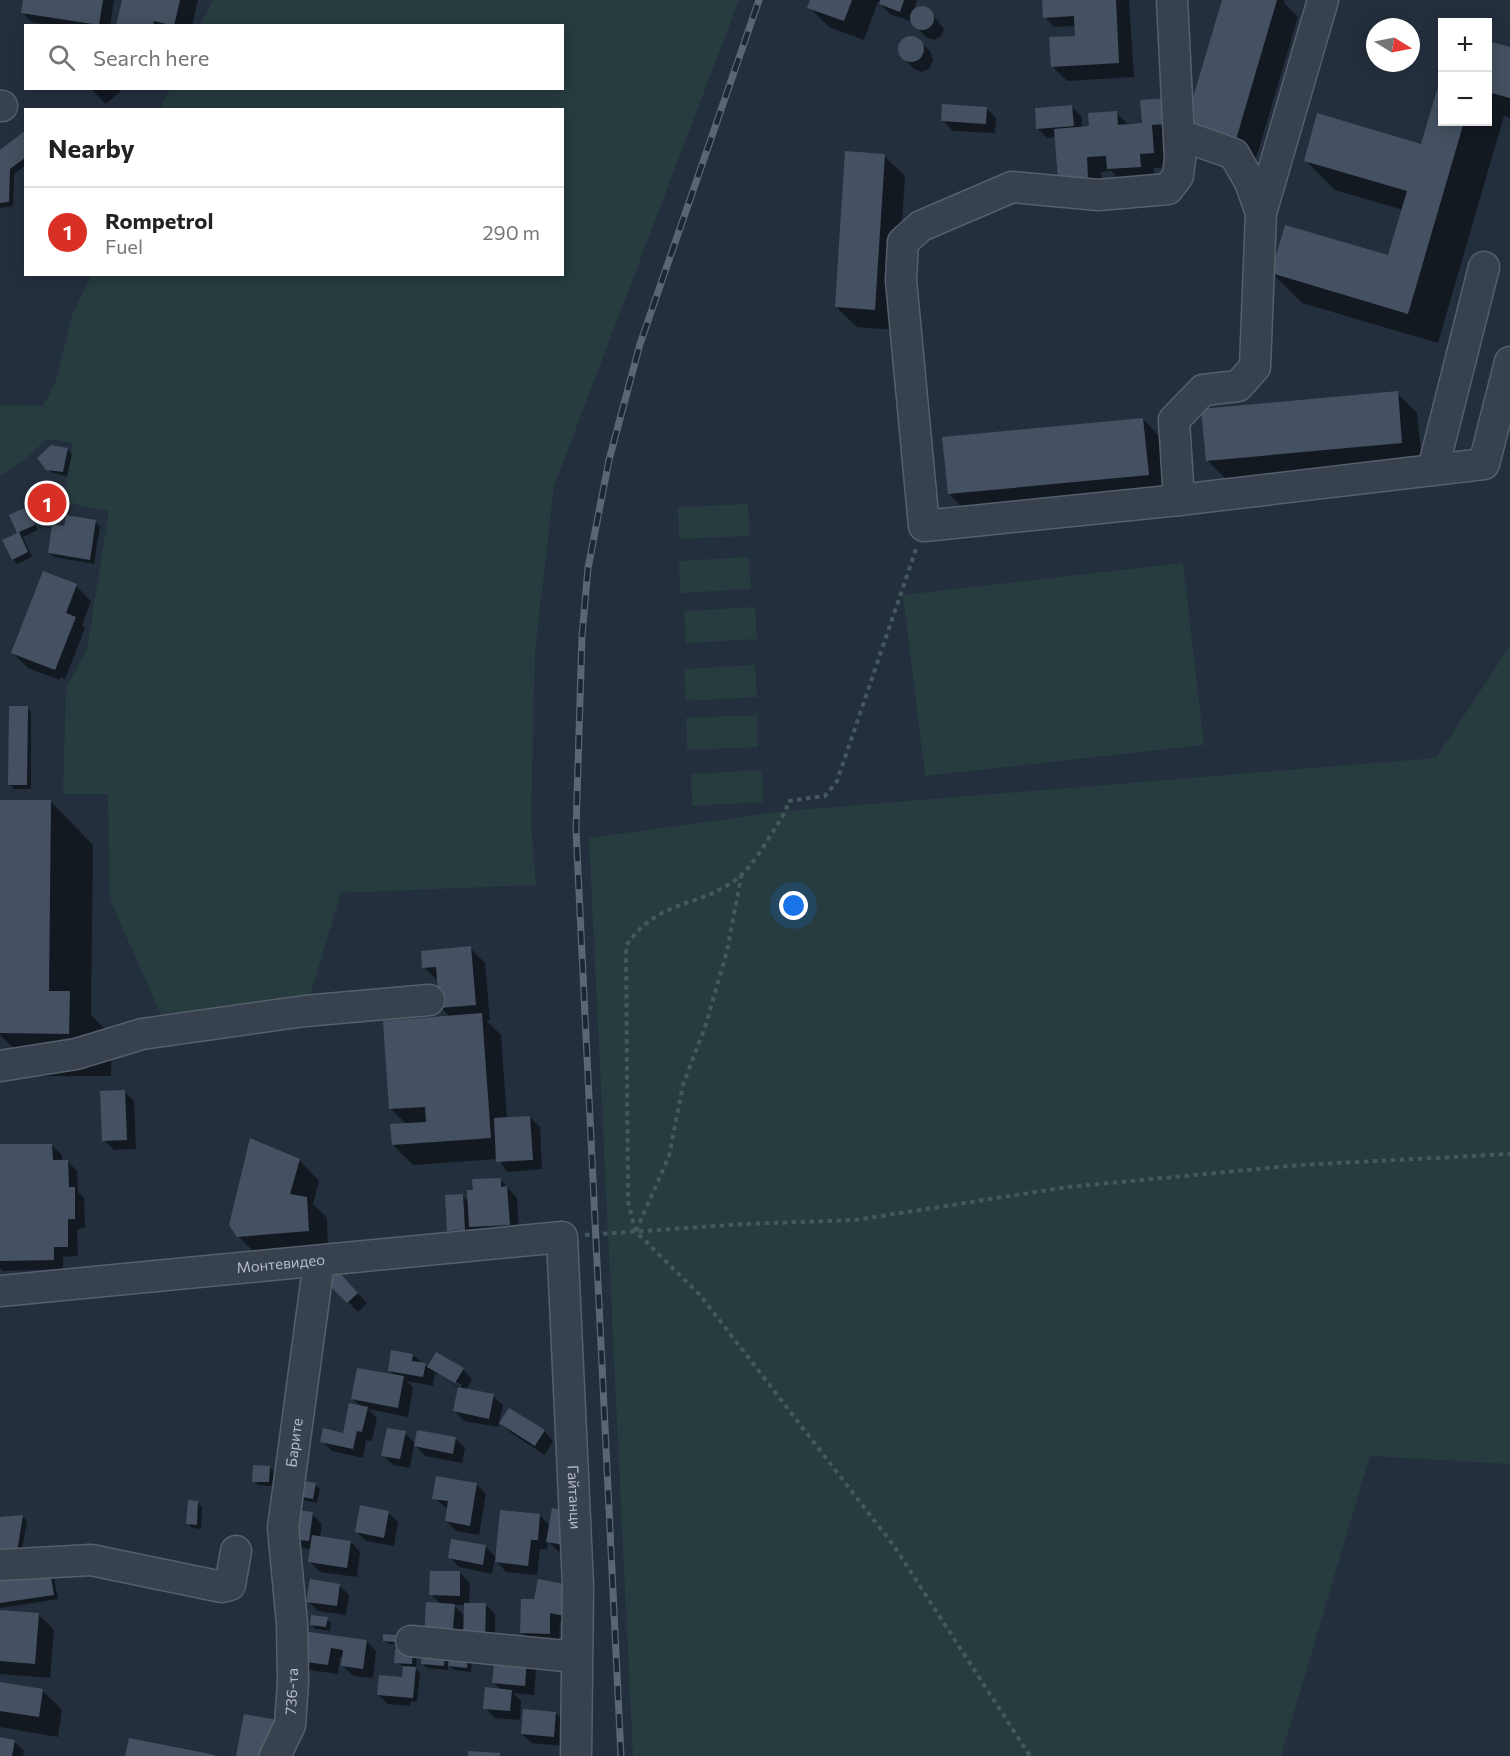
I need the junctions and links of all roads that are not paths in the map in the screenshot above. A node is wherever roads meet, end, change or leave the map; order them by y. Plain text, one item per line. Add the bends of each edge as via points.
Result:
1 (1172, 0) edge
2 (1323, 0) edge
3 (1180, 135) junction
4 (1282, 137) junction
5 (1234, 154) junction
6 (1261, 213) junction
7 (1484, 267) dead end
8 (1510, 362) edge
9 (1497, 463) edge
10 (1433, 469) junction
11 (1179, 500) junction
12 (429, 1000) dead end
13 (0, 1066) edge
14 (562, 1237) joint
15 (319, 1261) junction
16 (0, 1292) edge
17 (236, 1551) dead end
18 (0, 1565) edge
19 (292, 1624) joint
20 (411, 1641) dead end
21 (576, 1657) junction
22 (275, 1756) edge
23 (576, 1756) edge

1 - 3 street
2 - 4 street
3 - 5 street
3 - 11 street via 1178,176 1168,189 1098,195 1012,187 921,226 903,242 901,279 924,526
4 - 5 street
4 - 6 street
5 - 6 street
6 - 11 street via 1255,367 1238,386 1203,390 1174,420
7 - 10 street
8 - 9 street
9 - 10 street
10 - 11 street
12 - 13 street via 305,1011 142,1034 76,1054
14 - 15 street, Монтевидео
14 - 21 street, Гайтанци via 574,1452
15 - 16 street, Монтевидео
15 - 19 street, Барите via 283,1528
17 - 18 street via 234,1578 230,1586 222,1587 91,1560
19 - 22 street, 736-та via 290,1725
20 - 21 street
21 - 23 street, Гайтанци

